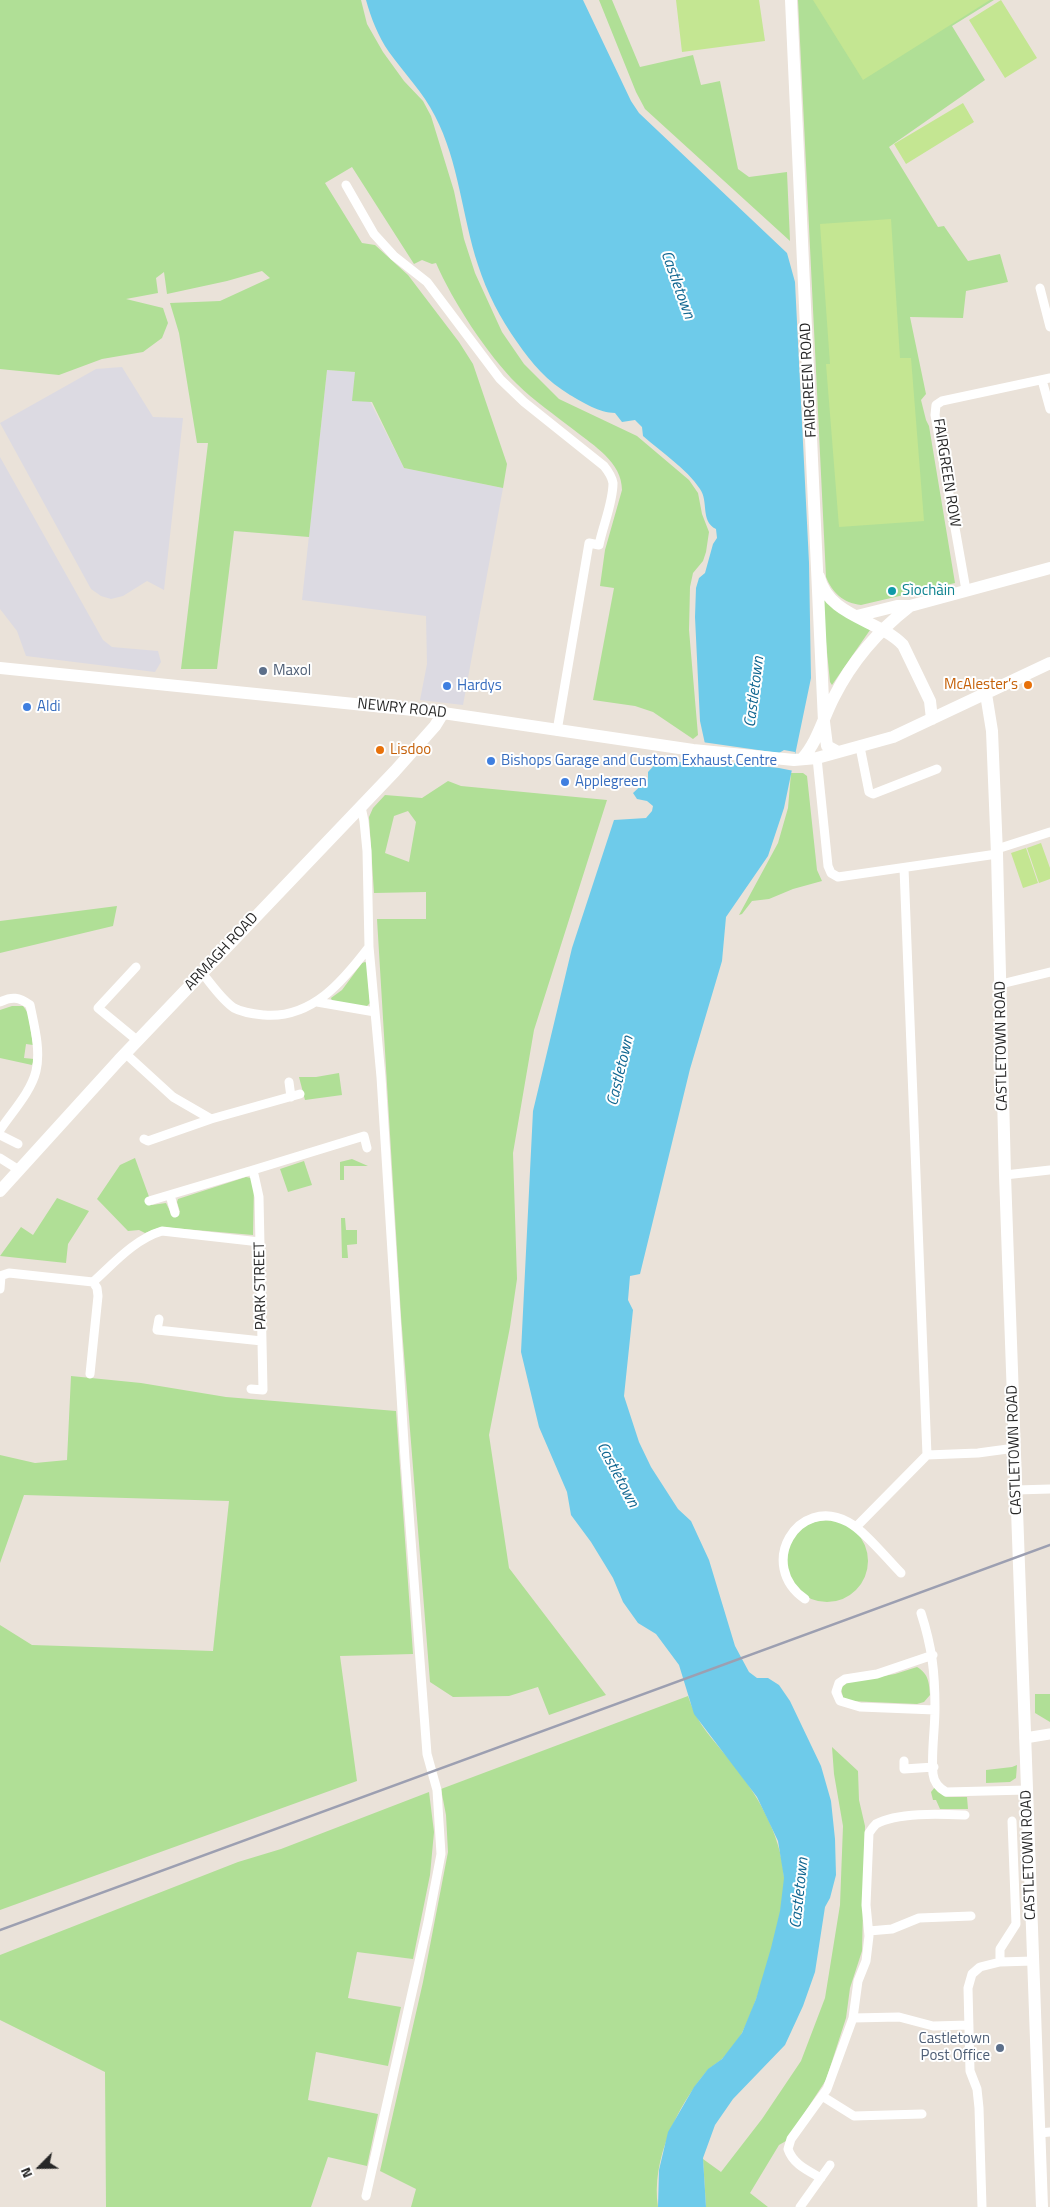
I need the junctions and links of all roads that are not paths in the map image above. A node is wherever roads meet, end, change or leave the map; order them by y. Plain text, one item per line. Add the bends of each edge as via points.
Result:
1 (791, 0) edge
2 (346, 185) dead end
3 (1040, 288) dead end
4 (1050, 327) edge
5 (1046, 379) edge
6 (1050, 409) edge
7 (816, 565) junction
8 (1050, 568) edge
9 (966, 590) junction
10 (910, 606) junction
11 (857, 616) junction
12 (882, 630) junction
13 (1050, 664) edge
14 (0, 668) edge
15 (986, 694) junction
16 (443, 713) junction
17 (932, 719) junction
18 (824, 722) junction
19 (557, 731) junction
20 (860, 747) junction
21 (838, 752) junction
22 (817, 758) junction
23 (798, 760) junction
24 (937, 769) dead end
25 (361, 807) junction
26 (1050, 832) edge
27 (997, 852) junction
28 (904, 868) junction
29 (369, 948) junction
30 (136, 967) dead end
31 (1050, 972) edge
32 (203, 974) junction
33 (1001, 984) junction
34 (0, 1002) edge
35 (318, 1002) junction
36 (375, 1012) junction
37 (138, 1041) junction
38 (126, 1054) junction
39 (289, 1082) dead end
40 (211, 1119) junction
41 (0, 1130) edge
42 (0, 1135) edge
43 (144, 1139) dead end
44 (18, 1144) dead end
45 (367, 1148) dead end
46 (0, 1158) edge
47 (19, 1170) junction
48 (253, 1170) junction
49 (1050, 1170) edge
50 (1005, 1175) junction
51 (0, 1191) edge
52 (170, 1195) junction
53 (149, 1201) dead end
54 (175, 1213) dead end
55 (260, 1242) junction
56 (0, 1276) edge
57 (93, 1282) junction
58 (0, 1289) edge
59 (159, 1319) dead end
60 (262, 1342) junction
61 (90, 1374) dead end
62 (251, 1389) dead end
63 (1015, 1448) junction
64 (927, 1455) junction
65 (1050, 1489) edge
66 (1016, 1490) junction
67 (856, 1527) junction
68 (901, 1573) dead end
69 (805, 1599) dead end
70 (921, 1613) dead end
71 (933, 1655) junction
72 (935, 1710) junction
73 (1050, 1734) edge
74 (1025, 1738) junction
75 (904, 1761) dead end
76 (934, 1767) junction
77 (1027, 1790) junction
78 (965, 1814) dead end
79 (1012, 1821) dead end
80 (971, 1916) dead end
81 (869, 1931) junction
82 (1033, 1961) junction
83 (1000, 1962) junction
84 (853, 2018) junction
85 (969, 2025) junction
86 (822, 2096) junction
87 (922, 2114) dead end
88 (1045, 2132) edge
89 (830, 2165) dead end
90 (821, 2178) junction
91 (366, 2196) dead end
92 (800, 2207) edge
93 (982, 2207) edge
94 (1042, 2207) edge

1 - 7 main road, FAIRGREEN ROAD
2 - 19 street via 374,234 394,256 427,282 500,379 604,466 613,482 599,545 589,543
3 - 4 street
5 - 6 street
5 - 9 street, FAIRGREEN ROW via 936,405 935,415
7 - 11 main road via 821,584 832,601
7 - 18 main road, FAIRGREEN ROAD
8 - 9 main road
9 - 10 main road
10 - 11 main road
10 - 12 main road
11 - 12 main road
12 - 17 main road via 897,639 908,653 930,701
12 - 18 main road via 847,675
13 - 15 main road, NEWRY ROAD
14 - 16 main road, NEWRY ROAD
15 - 17 main road, NEWRY ROAD
15 - 27 main road, CASTLETOWN ROAD via 992,731
16 - 19 main road, NEWRY ROAD
16 - 25 main road, ARMAGH ROAD via 435,726
17 - 20 main road, NEWRY ROAD via 893,737
18 - 21 main road, FAIRGREEN ROAD via 827,746
18 - 23 main road via 814,743
19 - 23 main road, NEWRY ROAD via 693,750
20 - 21 main road, NEWRY ROAD
20 - 24 street via 872,794
21 - 22 main road, NEWRY ROAD
22 - 23 main road, NEWRY ROAD
22 - 28 street via 831,873 838,877
25 - 29 street via 367,850
25 - 32 main road, ARMAGH ROAD
26 - 27 street
27 - 28 street
27 - 33 main road, CASTLETOWN ROAD
28 - 64 street
29 - 35 street via 344,980
29 - 36 street
30 - 37 street via 98,1008
31 - 33 street
32 - 35 street via 234,1008 243,1011 270,1015
32 - 37 main road, ARMAGH ROAD
33 - 50 main road, CASTLETOWN ROAD
34 - 41 street via 20,998 30,1005 36,1034 37,1068 26,1093
35 - 36 street
36 - 91 street via 426,1754 437,1790 441,1854
37 - 38 main road, ARMAGH ROAD
38 - 40 street via 173,1097
38 - 47 main road, ARMAGH ROAD
39 - 40 street via 296,1095
40 - 43 street via 148,1142
42 - 44 street
45 - 48 street via 364,1136
46 - 47 street
47 - 51 main road, ARMAGH ROAD
48 - 52 street
48 - 55 street, PARK STREET via 259,1197
49 - 50 street
50 - 63 main road, CASTLETOWN ROAD
52 - 53 street
52 - 54 street
55 - 57 street via 162,1231 131,1248
55 - 60 street, PARK STREET
56 - 57 street via 9,1273
56 - 58 street
57 - 61 street via 98,1296
59 - 60 street via 157,1330
60 - 62 street, PARK STREET via 263,1390
63 - 64 street
63 - 66 main road, CASTLETOWN ROAD
64 - 67 street
65 - 66 street
66 - 74 main road, CASTLETOWN ROAD
67 - 68 street
67 - 69 street via 840,1518 824,1516 802,1524 789,1537 783,1552 784,1574 792,1588
70 - 71 street
71 - 72 street
71 - 72 street via 877,1674 845,1679 839,1683 836,1692 840,1701 860,1707
72 - 76 street
73 - 74 street
74 - 77 main road, CASTLETOWN ROAD
75 - 76 street via 904,1769
76 - 77 street via 933,1776 938,1787 946,1792
77 - 82 main road, CASTLETOWN ROAD
78 - 81 street via 927,1814 876,1824 869,1833 866,1906
79 - 83 street via 1016,1924 1000,1949
80 - 81 street via 919,1918 892,1929
81 - 84 street
82 - 83 street
82 - 88 main road, CASTLETOWN ROAD
83 - 85 street via 980,1967 972,1974 968,1988
84 - 85 street via 899,2018 933,2026
84 - 86 street
85 - 93 street via 970,2071 977,2089 979,2108
86 - 87 street via 854,2116
86 - 90 street via 791,2139 788,2149 795,2162
88 - 94 main road, CASTLETOWN ROAD
89 - 90 street
90 - 92 street

